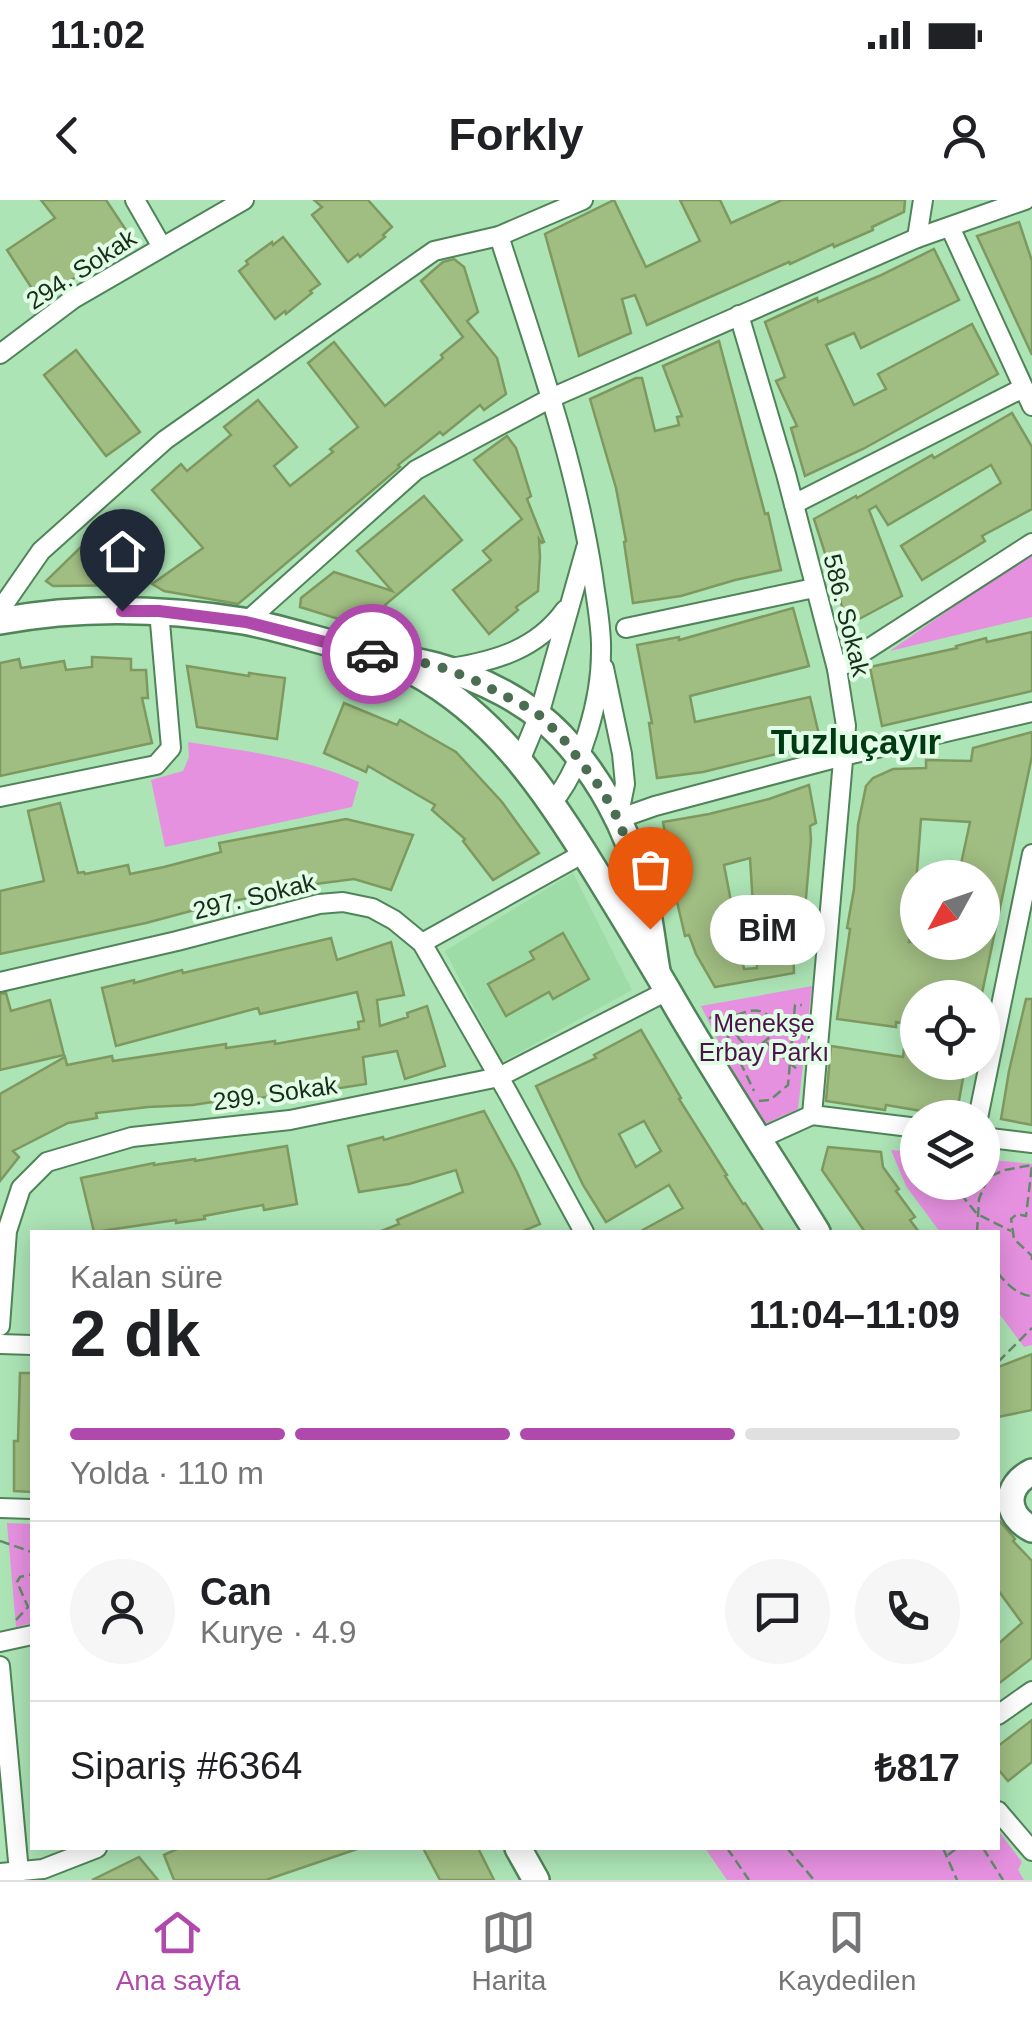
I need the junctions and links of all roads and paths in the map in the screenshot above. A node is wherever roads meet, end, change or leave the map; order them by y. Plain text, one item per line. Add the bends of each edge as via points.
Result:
1 (135, 200) edge
2 (244, 200) edge
3 (583, 200) edge
4 (924, 200) edge
5 (1025, 200) edge
6 (950, 226) junction
7 (499, 236) junction
8 (917, 238) junction
9 (162, 247) junction
10 (740, 315) junction
11 (0, 354) edge
12 (1023, 388) junction
13 (551, 398) junction
14 (1032, 406) edge
15 (794, 504) junction
16 (588, 543) junction
17 (1032, 543) edge
18 (814, 588) junction
19 (571, 601) junction
20 (0, 610) edge
21 (159, 611) junction
22 (0, 621) edge
23 (246, 622) junction
24 (626, 628) dead end
25 (602, 653) junction
26 (389, 658) junction
27 (444, 669) junction
28 (837, 670) junction
29 (1032, 712) edge
30 (539, 715) junction
31 (843, 756) junction
32 (580, 758) junction
33 (520, 761) junction
34 (0, 797) edge
35 (552, 803) junction
36 (618, 819) junction
37 (584, 853) junction
38 (1032, 854) edge
39 (422, 943) junction
40 (662, 981) junction
41 (0, 982) edge
42 (821, 1006) junction
43 (687, 1024) junction
44 (776, 1024) junction
45 (793, 1024) junction
46 (738, 1040) junction
47 (766, 1042) junction
48 (731, 1043) junction
49 (790, 1063) junction
50 (499, 1077) junction
51 (814, 1084) junction
52 (982, 1100) edge
53 (748, 1104) junction
54 (812, 1115) junction
55 (900, 1126) edge
56 (759, 1138) junction
57 (1000, 1139) edge
58 (1032, 1143) edge
59 (1032, 1164) edge
60 (966, 1200) edge
61 (977, 1214) junction
62 (583, 1230) edge
63 (816, 1230) edge
64 (977, 1230) edge
65 (1012, 1231) junction
66 (1032, 1261) edge
67 (1000, 1276) edge
68 (1032, 1296) edge
69 (0, 1326) edge
70 (1032, 1328) edge
71 (0, 1344) edge
72 (30, 1345) edge
73 (1000, 1360) edge
74 (1032, 1472) edge
75 (1000, 1475) edge
76 (1012, 1495) junction
77 (0, 1508) edge
78 (30, 1509) edge
79 (1031, 1529) edge
80 (0, 1542) edge
81 (30, 1551) edge
82 (30, 1574) edge
83 (28, 1607) junction
84 (30, 1610) edge
85 (6, 1641) edge
86 (0, 1666) edge
87 (1032, 1690) edge
88 (1000, 1713) edge
89 (1000, 1813) edge
90 (93, 1850) edge
91 (519, 1850) edge
92 (729, 1850) edge
93 (790, 1850) edge
94 (944, 1850) edge
95 (954, 1850) edge
96 (984, 1850) edge
97 (1032, 1851) edge
98 (946, 1856) junction
99 (9, 1872) edge
100 (48, 1875) edge
101 (536, 1880) edge
102 (749, 1880) edge
103 (814, 1880) edge
104 (957, 1880) edge
105 (1003, 1880) edge

1 - 9 street
2 - 9 street, 294. Sokak
3 - 7 street
4 - 8 street
5 - 6 street
6 - 8 street
6 - 12 street
7 - 13 street
7 - 20 street via 434,251 165,440 42,552
8 - 10 street
9 - 11 street, 294. Sokak via 72,298
10 - 13 street
10 - 15 street, 586. Sokak
12 - 14 street
12 - 15 street
13 - 16 street
13 - 23 street via 416,470
15 - 18 street, 586. Sokak
16 - 19 street
16 - 25 street
17 - 28 street
18 - 24 street
18 - 28 street, 586. Sokak
19 - 27 street via 557,622 514,652
19 - 30 street
21 - 22 main road via 49,612
21 - 23 main road
21 - 34 street via 170,748 156,765
23 - 26 main road
25 - 32 street
25 - 36 street via 624,769
26 - 27 main road
26 - 33 main road via 474,712
27 - 30 main road
28 - 31 street, 586. Sokak via 846,726
29 - 31 street
30 - 32 main road
30 - 33 street
31 - 36 street
31 - 42 street, 586. Sokak
32 - 35 street
32 - 36 main road
33 - 35 main road
35 - 37 main road
36 - 40 main road via 642,883
37 - 39 street
37 - 40 main road
38 - 52 street
39 - 41 street, 297. Sokak via 372,908 331,902
39 - 50 street, 297. Sokak
40 - 43 main road
40 - 50 street, 299. Sokak
42 - 45 path via 795,1005
42 - 51 street, 586. Sokak
43 - 48 path via 718,1016
43 - 53 main road
44 - 45 path
44 - 46 path via 758,1009 737,1015
44 - 47 path
45 - 49 path
46 - 47 path via 758,1047
46 - 48 path
47 - 49 path
48 - 53 path
49 - 51 path
49 - 53 path via 788,1085 770,1100
50 - 62 street, 297. Sokak
50 - 69 street, 299. Sokak via 290,1120 132,1137 47,1162 20,1188 7,1231
51 - 54 street, 586. Sokak
53 - 56 main road
54 - 55 street
54 - 56 street
56 - 63 main road
57 - 58 street
59 - 61 path via 988,1176
59 - 65 path via 1026,1216 1011,1219
60 - 61 path
61 - 64 path
61 - 65 path
65 - 66 path
67 - 68 path
70 - 73 path
71 - 72 street
74 - 76 main road
75 - 76 main road
76 - 79 main road via 1013,1511
77 - 78 street
80 - 81 path
82 - 83 path via 17,1582
83 - 84 path
83 - 85 path
86 - 99 street
87 - 88 street
89 - 97 street
90 - 100 street
91 - 101 main road
92 - 102 path
93 - 103 path
94 - 98 path
95 - 98 path
96 - 105 path
98 - 104 path
99 - 100 street

